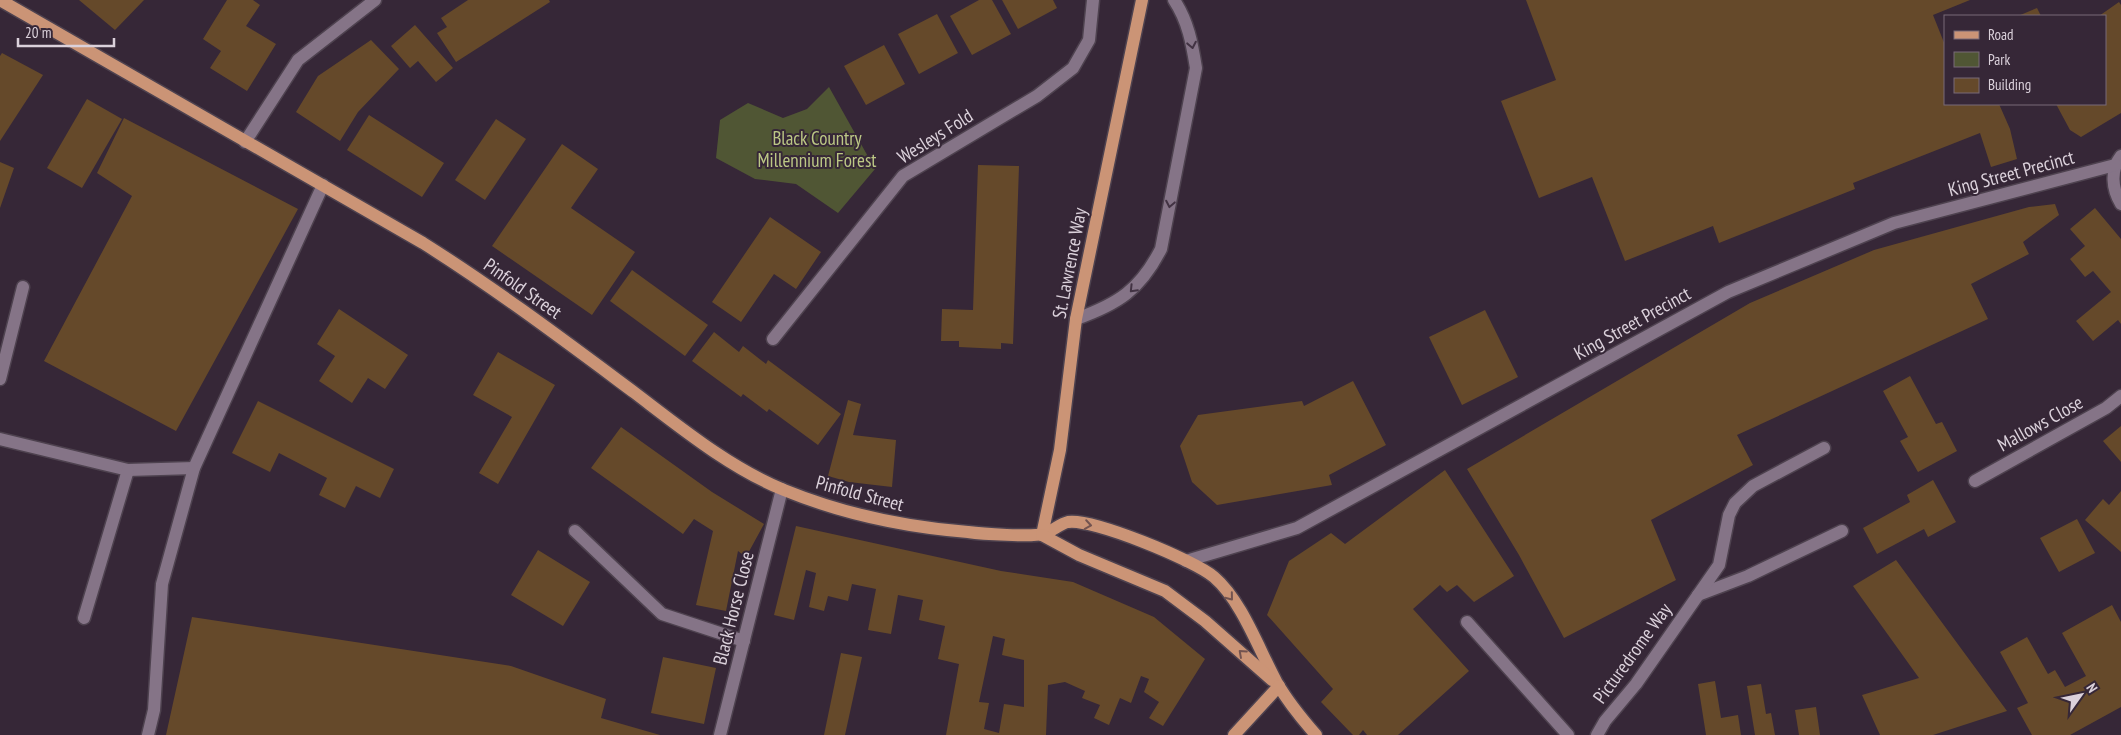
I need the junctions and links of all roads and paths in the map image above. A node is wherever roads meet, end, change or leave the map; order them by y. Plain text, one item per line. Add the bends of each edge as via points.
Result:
1 (0, 0) edge
2 (1092, 0) edge
3 (1142, 0) edge
4 (1174, 0) edge
5 (371, 1) edge
6 (246, 142) junction
7 (2118, 160) edge
8 (323, 185) junction
9 (2121, 204) edge
10 (23, 287) dead end
11 (1076, 319) junction
12 (773, 339) dead end
13 (0, 379) edge
14 (2121, 396) edge
15 (0, 439) edge
16 (1824, 448) dead end
17 (194, 468) junction
18 (128, 470) junction
19 (1975, 481) dead end
20 (782, 489) junction
21 (575, 531) dead end
22 (1842, 531) dead end
23 (1042, 535) junction
24 (1186, 561) junction
25 (1698, 595) junction
26 (84, 618) dead end
27 (1467, 622) dead end
28 (744, 640) junction
29 (1279, 686) junction
30 (148, 735) edge
31 (720, 735) edge
32 (1234, 735) edge
33 (1316, 735) edge
34 (1568, 735) edge
35 (1597, 735) edge

1 - 6 main road, Pinfold Street
2 - 12 street, Wesleys Fold via 1089,40 1074,68 1037,96 903,176
3 - 11 main road, St. Lawrence Way
4 -> 11 street via 1192,39 1196,68 1161,249 1150,272 1128,295 1103,310
5 - 6 street via 298,60
6 - 8 main road, Pinfold Street
7 - 9 street via 2113,179
7 - 24 street, King Street Precinct via 1894,223 1728,292 1298,528
8 - 17 street
8 - 20 main road, Pinfold Street via 475,276 669,418 744,470
10 - 13 street
11 - 23 main road, St. Lawrence Way via 1060,450
14 - 19 street, Mallows Close via 2106,408
15 - 18 street
16 - 25 street, Picturedrome Way via 1753,486 1735,503 1729,515 1718,565
17 - 18 street
17 - 30 street via 162,584 154,710
18 - 26 street
20 - 23 main road, Pinfold Street via 846,513 910,525
20 - 28 street, Black Horse Close
21 - 28 street via 662,614
22 - 25 street via 1748,576
23 -> 24 main road via 1068,522 1107,529
29 -> 23 main road via 1165,591 1079,555
24 -> 29 main road via 1214,577 1236,605
25 - 35 street, Picturedrome Way
27 - 34 street
28 - 31 street, Black Horse Close
29 - 32 main road
29 - 33 main road

